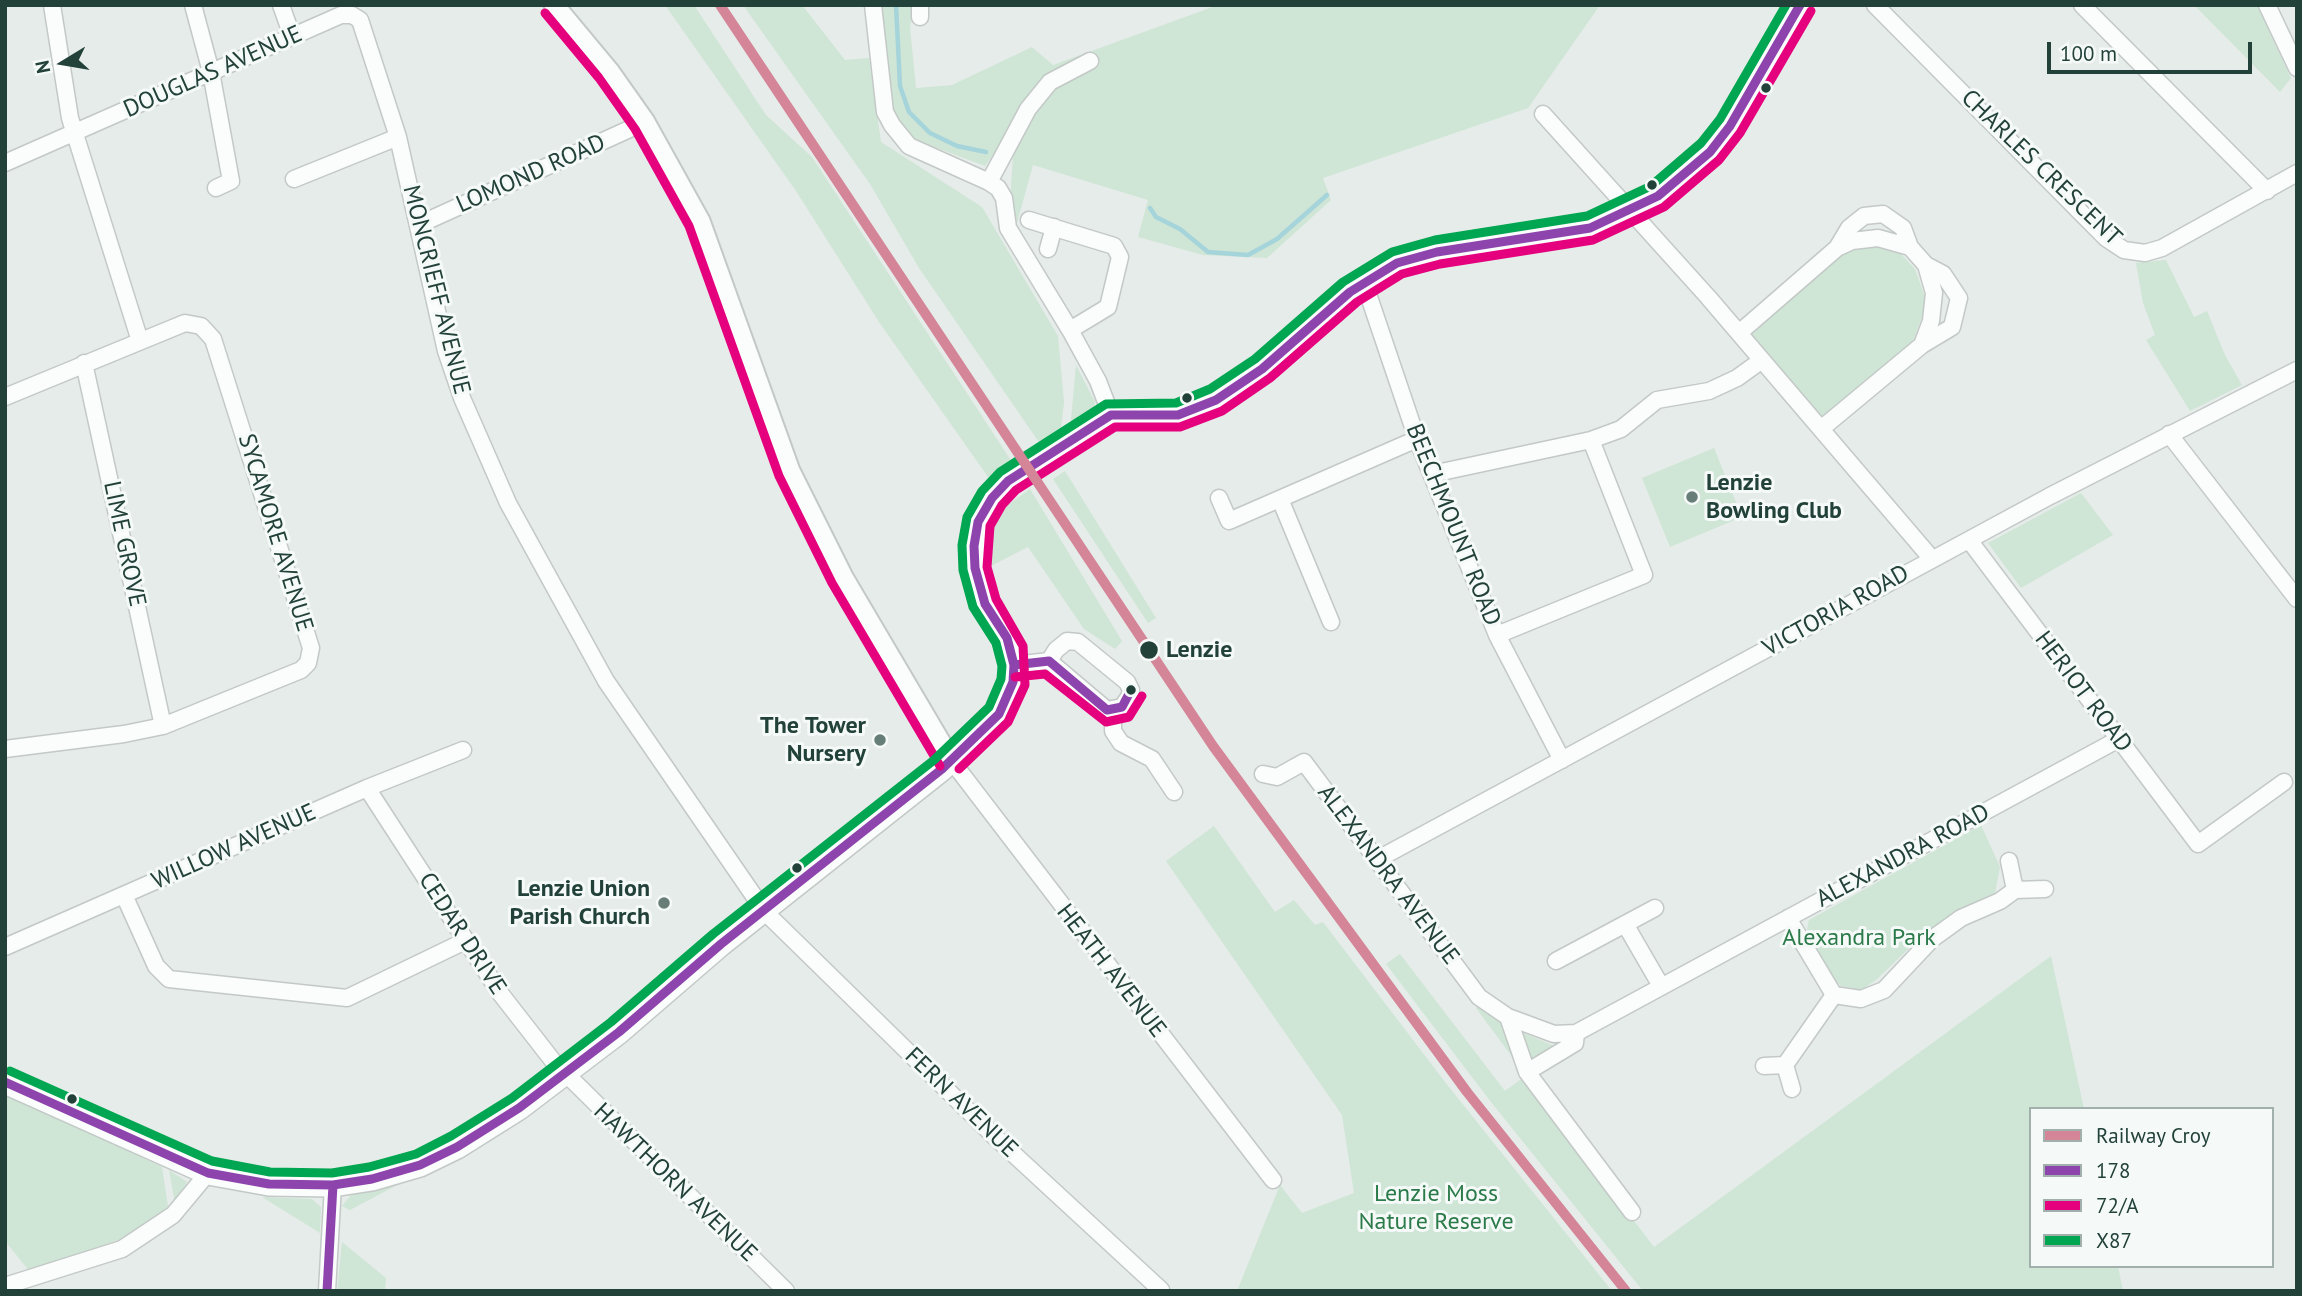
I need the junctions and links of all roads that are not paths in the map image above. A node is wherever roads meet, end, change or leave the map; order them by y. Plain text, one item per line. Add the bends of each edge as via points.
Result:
1 (52, 5) edge
2 (193, 5) edge
3 (281, 5) edge
4 (554, 5) edge
5 (873, 5) edge
6 (1800, 5) edge
7 (1875, 5) edge
8 (2082, 5) edge
9 (2267, 5) edge
10 (352, 15) joint
11 (292, 36) junction
12 (1090, 61) dead end
13 (2297, 68) edge
14 (211, 72) junction
15 (1543, 114) dead end
16 (645, 122) junction
17 (75, 134) junction
18 (398, 137) junction
19 (5, 163) edge
20 (2297, 173) edge
21 (294, 179) dead end
22 (989, 182) junction
23 (216, 188) dead end
24 (2267, 191) junction
25 (1632, 211) junction
26 (1029, 220) dead end
27 (418, 225) junction
28 (1054, 227) junction
29 (1910, 247) junction
30 (1837, 248) junction
31 (1048, 249) dead end
32 (1926, 265) junction
33 (1364, 282) junction
34 (1070, 330) junction
35 (1739, 333) junction
36 (140, 341) junction
37 (1922, 345) junction
38 (1762, 360) junction
39 (84, 363) junction
40 (2297, 370) edge
41 (5, 397) edge
42 (1111, 415) junction
43 (1821, 429) junction
44 (2169, 434) junction
45 (1417, 439) junction
46 (1591, 440) junction
47 (1432, 474) junction
48 (1219, 498) dead end
49 (1280, 499) junction
50 (1969, 540) junction
51 (1932, 559) junction
52 (2297, 599) edge
53 (1331, 622) dead end
54 (1497, 635) junction
55 (1049, 661) junction
56 (1014, 665) junction
57 (1113, 712) junction
58 (163, 726) junction
59 (2119, 739) junction
60 (5, 749) edge
61 (463, 750) dead end
62 (951, 760) junction
63 (1562, 760) junction
64 (1262, 774) dead end
65 (2284, 782) dead end
66 (367, 788) junction
67 (1174, 792) dead end
68 (1378, 859) junction
69 (2009, 861) dead end
70 (2045, 889) dead end
71 (2015, 890) junction
72 (124, 895) junction
73 (1655, 908) dead end
74 (765, 912) junction
75 (1788, 918) junction
76 (1625, 924) junction
77 (465, 941) junction
78 (5, 947) edge
79 (1556, 961) dead end
80 (1661, 986) junction
81 (1834, 995) junction
82 (1507, 1017) junction
83 (1576, 1033) junction
84 (1785, 1065) junction
85 (1764, 1066) dead end
86 (1527, 1072) junction
87 (565, 1074) junction
88 (5, 1082) edge
89 (1792, 1089) dead end
90 (208, 1173) junction
91 (1273, 1180) dead end
92 (333, 1185) junction
93 (1632, 1212) dead end
94 (5, 1286) edge
95 (1161, 1290) edge
96 (327, 1291) edge
97 (786, 1291) edge

1 - 17 street
2 - 14 street
3 - 11 street
4 - 16 street
5 - 22 street via 886,112 892,125 909,146
6 - 25 main road via 1731,125 1710,152 1658,196
7 - 24 street, CHARLES CRESCENT via 2124,250 2145,253 2162,248
8 - 24 street
9 - 13 street
10 - 11 street, DOUGLAS AVENUE via 341,15
10 - 18 street, MONCRIEFF AVENUE via 360,20 369,42
11 - 14 street, DOUGLAS AVENUE
12 - 22 street via 1050,82 1028,109
14 - 17 street, DOUGLAS AVENUE
14 - 23 street via 230,181
15 - 25 street
16 - 27 street, LOMOND ROAD
16 - 62 street via 701,221 790,471 843,577
17 - 19 street, DOUGLAS AVENUE
17 - 36 street
18 - 21 street
18 - 27 street, MONCRIEFF AVENUE
20 - 24 street, CHARLES CRESCENT
22 - 34 street via 1004,198 1008,228
25 - 33 main road via 1590,228 1437,252 1397,263
25 - 35 street
26 - 28 street
27 - 74 street, MONCRIEFF AVENUE via 446,351 508,503 606,681
28 - 31 street
28 - 34 street via 1114,246 1120,257 1108,307
29 - 30 street via 1878,238
29 - 30 street via 1903,228 1883,214 1864,216 1849,228
29 - 32 street
30 - 35 street
32 - 37 street via 1934,293
32 - 37 street via 1943,274 1958,298 1952,327
33 - 42 main road via 1262,369 1216,400 1178,415
33 - 45 street, BEECHMOUNT ROAD
34 - 42 street
35 - 38 street
36 - 39 street, SYCAMORE AVENUE
36 - 58 street, SYCAMORE AVENUE via 185,323 201,326 213,339 311,648 301,670
37 - 43 street
38 - 43 street
38 - 46 street via 1737,379 1709,391 1657,400 1621,429
39 - 41 street, SYCAMORE AVENUE
39 - 58 street, LIME GROVE
40 - 44 street, VICTORIA ROAD
42 - 56 main road via 1008,481 978,522 975,568 985,604 1007,638
43 - 51 street
44 - 50 street, VICTORIA ROAD
44 - 52 street
45 - 47 street, BEECHMOUNT ROAD
45 - 49 street
46 - 47 street
46 - 54 street via 1644,575
47 - 54 street, BEECHMOUNT ROAD
48 - 49 street via 1228,521
49 - 53 street
50 - 51 street, VICTORIA ROAD
50 - 59 street, HERIOT ROAD
51 - 63 street, VICTORIA ROAD
54 - 63 street, BEECHMOUNT ROAD
55 - 56 street
55 - 57 street
55 - 57 street via 1067,641 1089,650 1131,690 1122,707
56 - 62 main road via 1013,682 999,714
57 - 67 street via 1113,731 1121,743 1152,759
58 - 60 street, SYCAMORE AVENUE
59 - 65 street, HERIOT ROAD via 2198,844
59 - 75 street, ALEXANDRA ROAD
61 - 66 street, WILLOW AVENUE
62 - 74 main road
62 - 91 street, HEATH AVENUE
63 - 68 street, VICTORIA ROAD
64 - 68 street, ALEXANDRA AVENUE via 1277,777 1304,762
66 - 72 street, WILLOW AVENUE
66 - 77 street, CEDAR DRIVE
68 - 82 street, ALEXANDRA AVENUE via 1479,997
69 - 71 street
70 - 71 street
71 - 81 street via 1932,939 1884,990 1861,999
72 - 77 street via 156,966 169,979 347,998
72 - 78 street, WILLOW AVENUE
73 - 76 street
74 - 87 main road
74 - 95 street, FERN AVENUE via 994,1136
75 - 80 street, ALEXANDRA ROAD
75 - 81 street
76 - 79 street
76 - 80 street
77 - 87 street, CEDAR DRIVE
80 - 83 street, ALEXANDRA ROAD
81 - 84 street
82 - 83 street, ALEXANDRA AVENUE via 1554,1034
82 - 86 street
83 - 86 street, ALEXANDRA ROAD via 1575,1044
84 - 85 street
84 - 89 street
86 - 93 street
87 - 92 main road via 457,1147 420,1165
87 - 97 street, HAWTHORN AVENUE
88 - 90 main road
90 - 92 main road via 269,1184
90 - 94 street via 173,1215 122,1249
92 - 96 street

